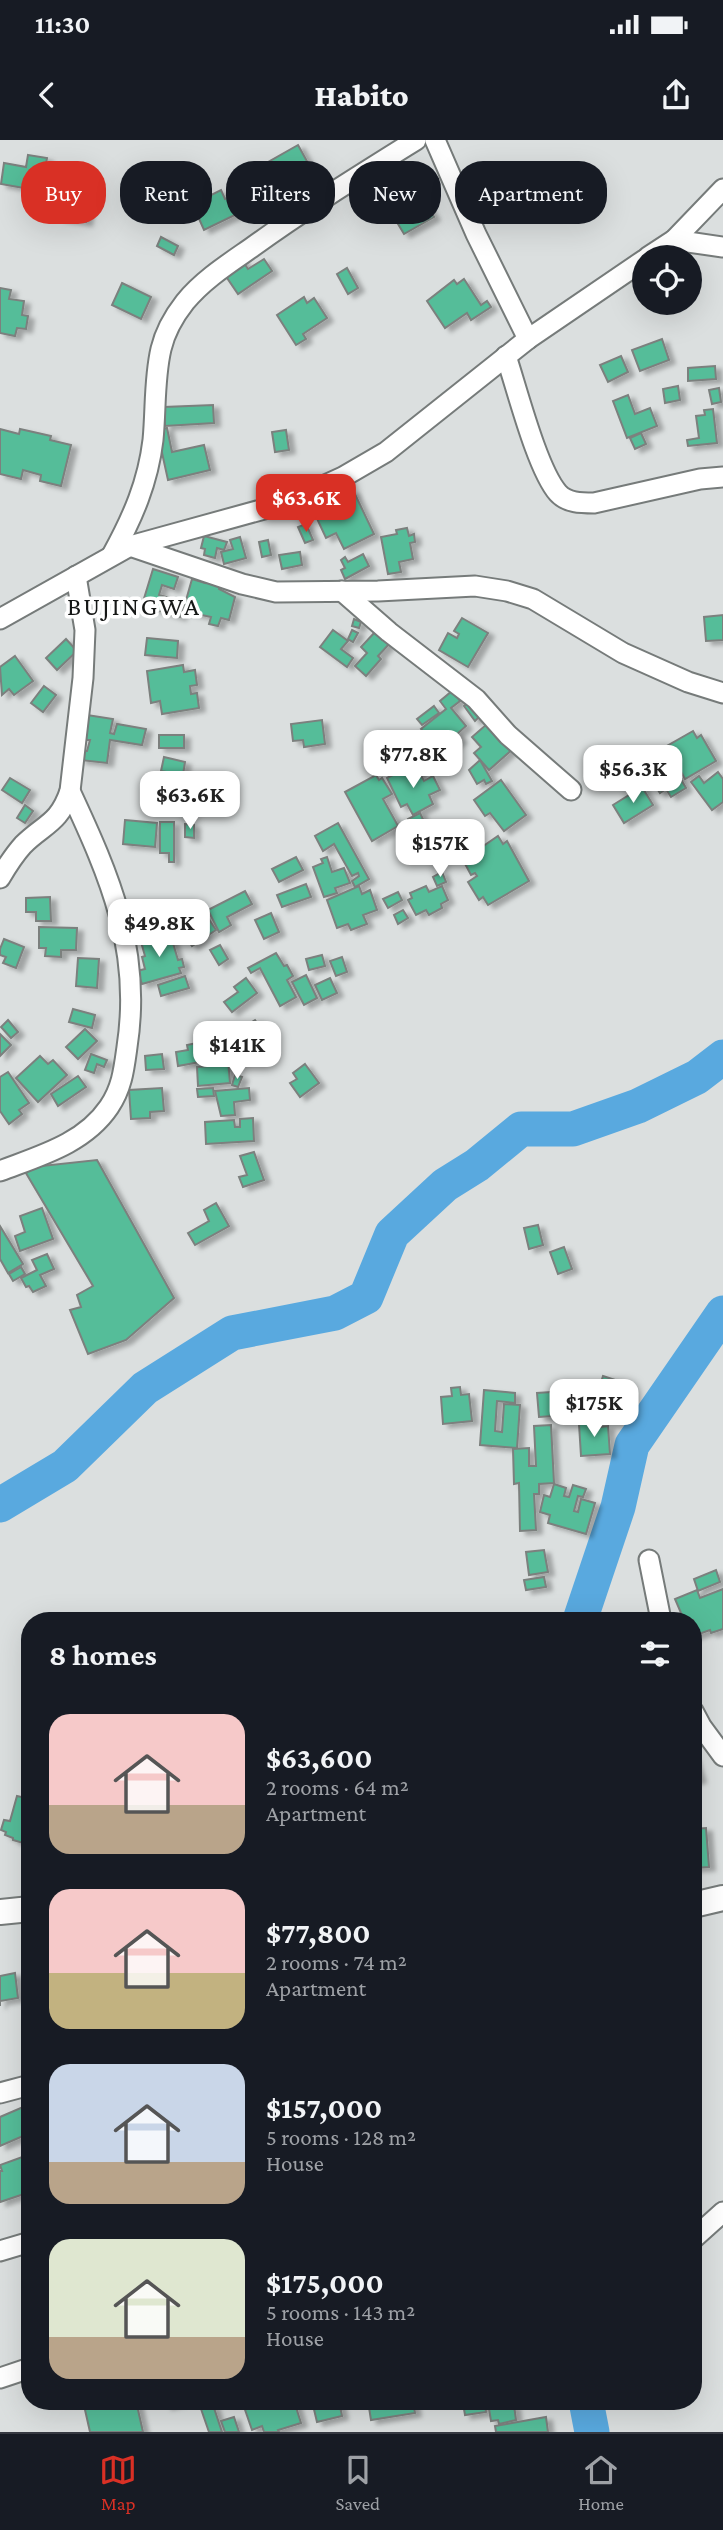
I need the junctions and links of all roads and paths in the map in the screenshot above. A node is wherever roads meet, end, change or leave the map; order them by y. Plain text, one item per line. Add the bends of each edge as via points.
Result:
1 (416, 140) edge
2 (435, 140) edge
3 (723, 189) edge
4 (674, 240) junction
5 (666, 245) edge
6 (723, 247) edge
7 (632, 268) edge
8 (528, 339) junction
9 (506, 356) junction
10 (723, 477) edge
11 (130, 546) junction
12 (112, 555) junction
13 (76, 576) junction
14 (342, 592) junction
15 (0, 619) edge
16 (723, 693) edge
17 (571, 790) dead end
18 (70, 791) junction
19 (0, 878) edge
20 (0, 1171) edge
21 (649, 1560) dead end
22 (659, 1612) edge
23 (702, 1727) edge
24 (723, 1756) edge
25 (723, 1898) edge
26 (702, 1903) edge
27 (21, 1910) edge
28 (0, 1912) edge
29 (21, 2087) edge
30 (0, 2093) edge
31 (723, 2212) edge
32 (702, 2231) edge
33 (21, 2245) edge
34 (0, 2251) edge
35 (21, 2371) edge
36 (0, 2378) edge

1 - 12 street via 313,204 207,279 186,301 161,350 144,488
2 - 8 street
3 - 4 street
4 - 5 street
4 - 6 street
7 - 8 street
8 - 9 street
9 - 10 street via 545,472 559,495 576,503 594,503
9 - 11 street via 386,452 343,477 286,503
11 - 12 street
11 - 14 street via 276,592
12 - 13 street
13 - 15 street
13 - 18 street via 85,630
14 - 16 street via 475,586 507,592 533,599 624,653
14 - 17 street via 476,699 508,735
18 - 19 street via 64,808 25,843
18 - 20 street via 99,853 120,917 131,975 132,1018 122,1084 108,1108 60,1149
21 - 22 street
23 - 24 street
25 - 26 street
27 - 28 street
29 - 30 street
31 - 32 street
33 - 34 street
35 - 36 street

